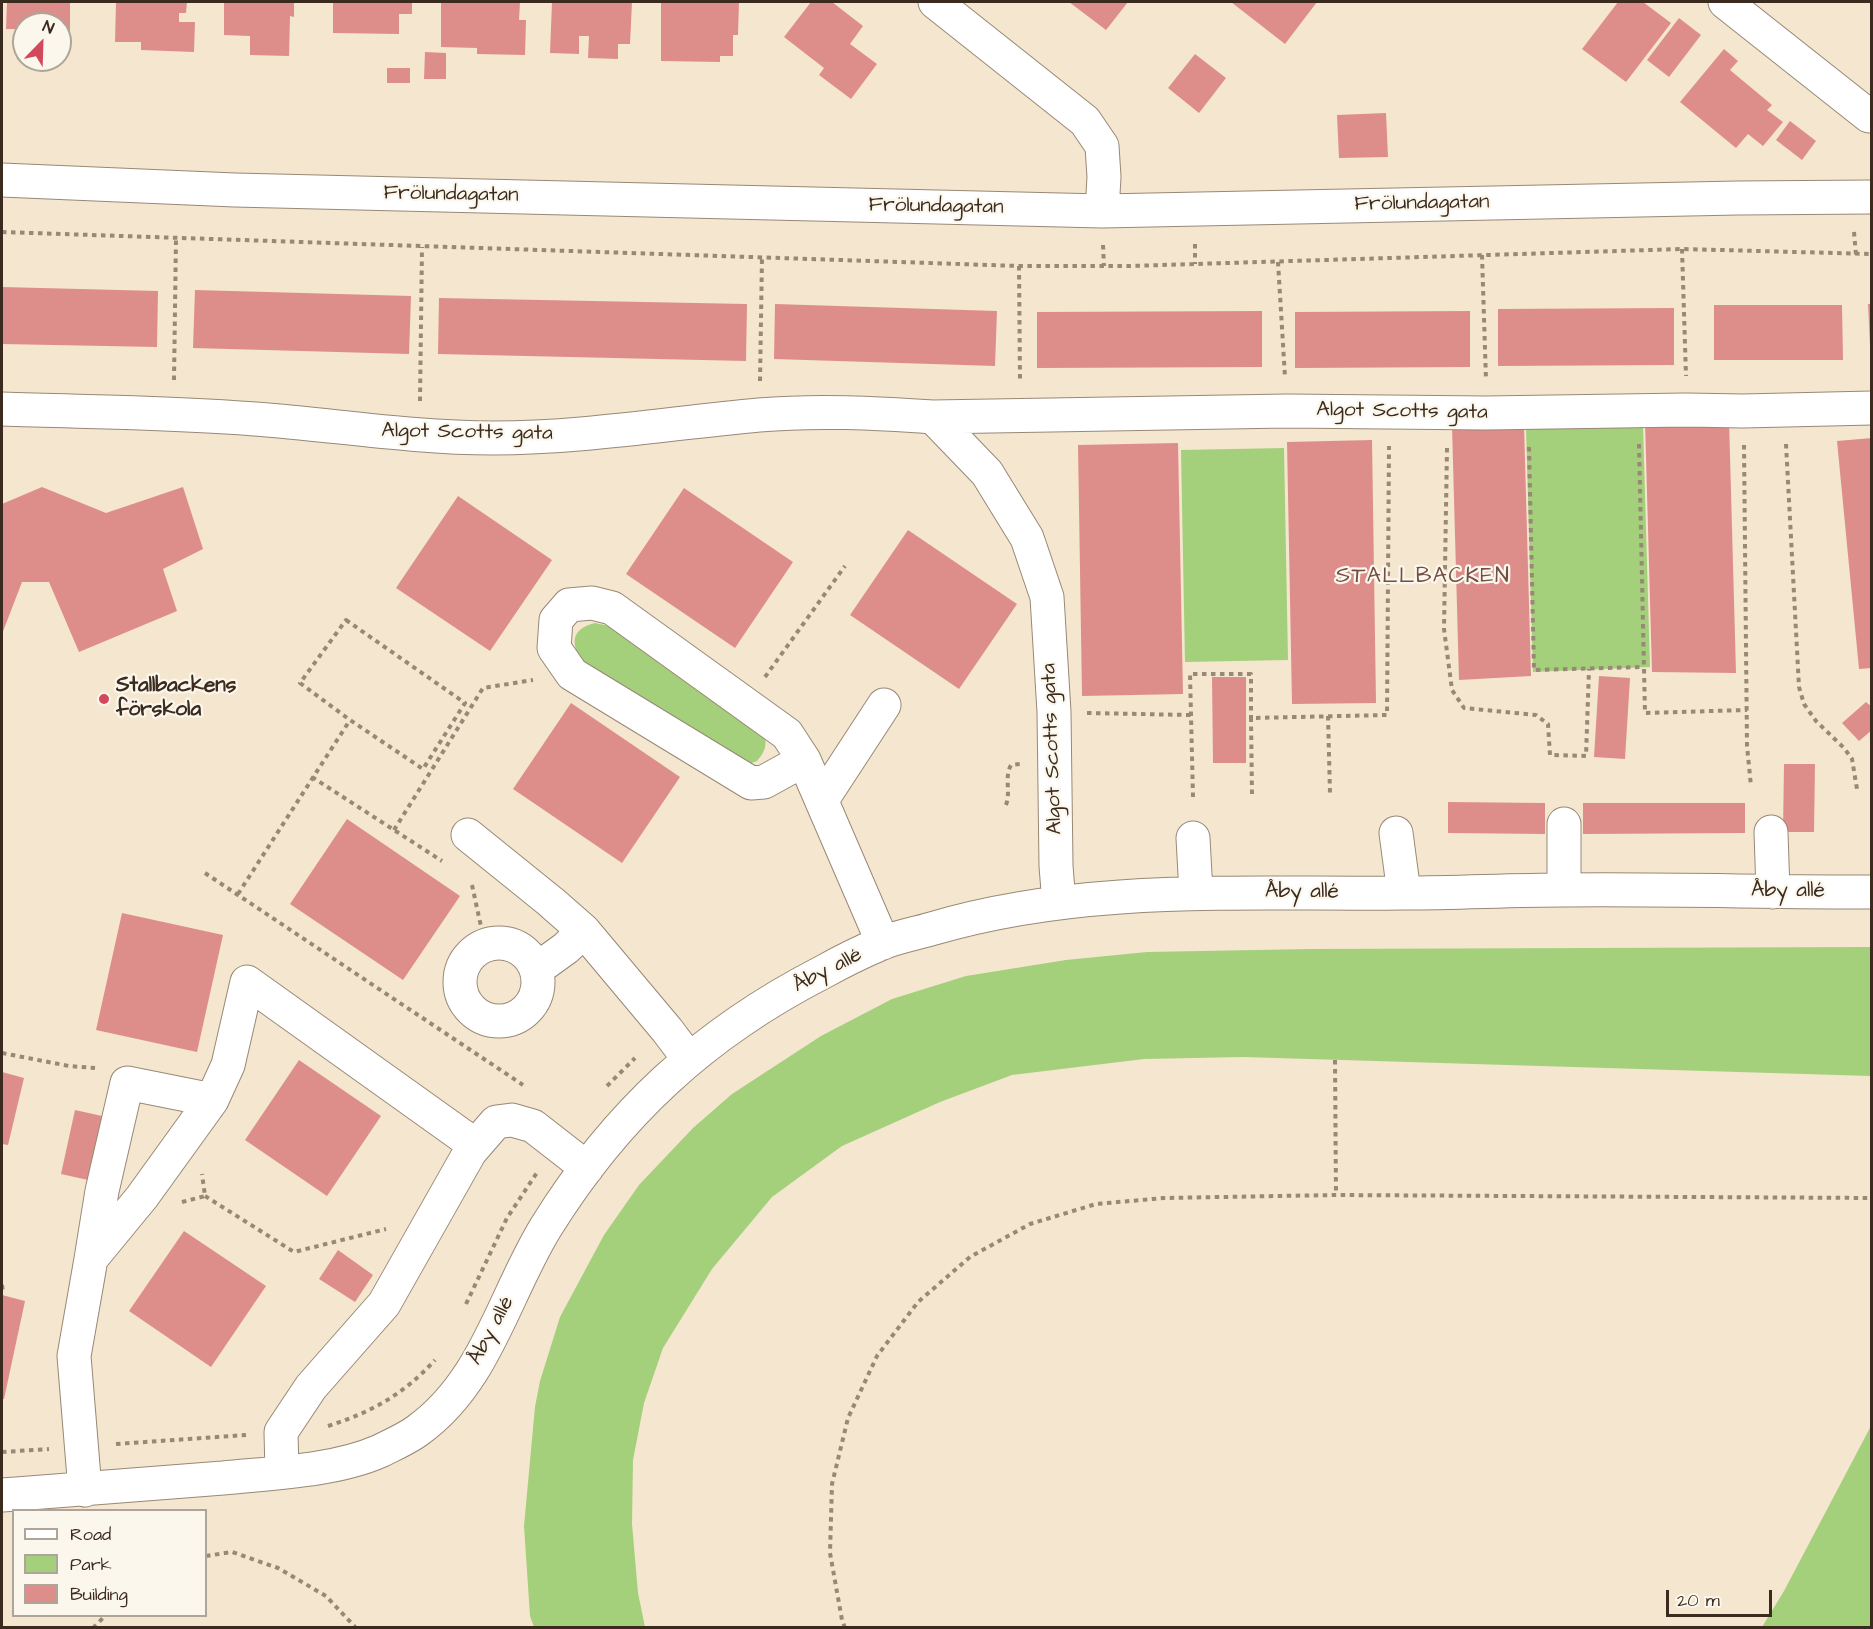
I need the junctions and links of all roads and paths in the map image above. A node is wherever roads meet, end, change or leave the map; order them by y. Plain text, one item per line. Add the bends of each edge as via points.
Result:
1 (935, 2) edge
2 (1725, 2) edge
3 (1869, 116) dead end
4 (2, 180) edge
5 (1872, 197) edge
6 (1102, 211) junction
7 (2, 232) edge
8 (176, 237) junction
9 (422, 247) junction
10 (1682, 249) junction
11 (1872, 254) edge
12 (1482, 255) junction
13 (762, 257) junction
14 (1278, 262) junction
15 (1019, 266) junction
16 (1872, 408) edge
17 (2, 409) edge
18 (1686, 410) junction
19 (1784, 410) junction
20 (1287, 411) junction
21 (1638, 411) junction
22 (1743, 411) junction
23 (1389, 412) junction
24 (1447, 413) junction
25 (1486, 413) junction
26 (1528, 413) junction
27 (173, 414) junction
28 (760, 415) junction
29 (1020, 415) junction
30 (933, 417) junction
31 (420, 435) junction
32 (845, 566) dead end
33 (1644, 667) junction
34 (1589, 669) junction
35 (572, 674) junction
36 (745, 704) junction
37 (884, 705) dead end
38 (1747, 710) junction
39 (1054, 712) junction
40 (1191, 715) junction
41 (1328, 716) junction
42 (1251, 718) junction
43 (350, 720) junction
44 (804, 760) junction
45 (312, 777) junction
46 (1751, 786) dead end
47 (1857, 789) dead end
48 (1330, 793) dead end
49 (1252, 794) dead end
50 (1193, 797) dead end
51 (822, 800) junction
52 (1564, 824) dead end
53 (394, 830) junction
54 (1771, 832) dead end
55 (1396, 833) dead end
56 (468, 835) dead end
57 (1193, 838) dead end
58 (448, 866) dead end
59 (205, 873) dead end
60 (464, 878) dead end
61 (1564, 890) junction
62 (1773, 892) junction
63 (1872, 892) edge
64 (1196, 893) junction
65 (1404, 893) junction
66 (238, 894) junction
67 (1059, 903) junction
68 (584, 931) junction
69 (883, 943) junction
70 (485, 945) junction
71 (537, 969) junction
72 (667, 1030) junction
73 (2, 1053) edge
74 (689, 1059) junction
75 (1335, 1060) dead end
76 (127, 1083) junction
77 (526, 1087) dead end
78 (604, 1090) dead end
79 (212, 1100) junction
80 (475, 1144) junction
81 (556, 1144) junction
82 (587, 1168) junction
83 (205, 1196) dead end
84 (1336, 1196) junction
85 (1872, 1198) edge
86 (433, 1218) junction
87 (91, 1258) junction
88 (2, 1285) edge
89 (3, 1292) dead end
90 (462, 1311) dead end
91 (441, 1353) dead end
92 (281, 1432) junction
93 (80, 1447) junction
94 (2, 1452) edge
95 (282, 1473) junction
96 (85, 1490) junction
97 (2, 1495) edge
98 (207, 1556) edge
99 (104, 1617) edge
100 (93, 1628) edge
101 (356, 1628) edge
102 (845, 1628) edge

1 - 6 street via 1084,122 1102,146
2 - 3 street
4 - 6 street, Frölundagatan via 235,190
5 - 6 street, Frölundagatan
7 - 8 path
8 - 9 path
8 - 27 path
9 - 13 path
9 - 31 path
10 - 11 path
10 - 12 path
10 - 18 path
12 - 14 path
12 - 25 path
13 - 15 path
13 - 28 path
14 - 15 path
14 - 20 path
15 - 29 path
16 - 19 street, Algot Scotts gata
17 - 27 street, Algot Scotts gata
18 - 21 street, Algot Scotts gata
18 - 22 street, Algot Scotts gata
19 - 22 street, Algot Scotts gata
19 - 47 path via 1799,687 1810,713 1852,759
20 - 23 street, Algot Scotts gata
20 - 29 street, Algot Scotts gata
21 - 26 street, Algot Scotts gata
21 - 33 path
22 - 38 path
23 - 24 street, Algot Scotts gata
23 - 41 path via 1387,715
24 - 25 street, Algot Scotts gata
24 - 34 path via 1444,629 1452,690 1464,708 1536,715 1548,724 1550,754 1586,756
25 - 26 street, Algot Scotts gata
26 - 34 path via 1534,670
27 - 31 street, Algot Scotts gata
28 - 30 street, Algot Scotts gata via 880,413
28 - 31 street, Algot Scotts gata via 563,435
29 - 30 street, Algot Scotts gata
30 - 39 street, Algot Scotts gata via 987,473 1027,538 1047,597
32 - 36 path
33 - 34 path
33 - 38 path via 1645,713
35 - 36 street via 554,648 556,620 569,604 592,603 612,608
35 - 44 street via 751,783 764,782
35 - 53 path via 483,688
36 - 44 street via 787,734
37 - 51 street
38 - 46 path
39 - 40 path
39 - 67 street, Algot Scotts gata
40 - 42 path via 1190,674 1251,674
40 - 50 path
41 - 42 path
41 - 48 path
42 - 49 path
43 - 43 path via 423,769 465,703 346,620 300,683
43 - 45 path
44 - 51 street
45 - 53 path
45 - 66 path
51 - 69 street
52 - 61 street
53 - 58 path
54 - 62 street
55 - 65 street
56 - 68 street
57 - 64 street
59 - 66 path
60 - 70 path via 472,885
61 - 62 street, Åby allé
61 - 65 street, Åby allé
62 - 63 street, Åby allé
64 - 65 street, Åby allé
64 - 67 street, Åby allé
66 - 77 path
67 - 69 street, Åby allé via 975,916
68 - 71 street
68 - 72 street
69 - 74 street, Åby allé via 821,972 753,1011
70 - 71 street via 498,942 522,949
70 - 71 street via 466,960 460,985 463,998 481,1017 507,1020 530,1007 539,982
72 - 74 street
72 - 78 path
73 - 76 path via 69,1066 128,1071
74 - 82 street, Åby allé via 627,1118
75 - 84 path
76 - 79 street
76 - 87 street
79 - 80 street via 228,1065 248,982
79 - 87 street via 142,1197
80 - 81 street via 496,1122 512,1120 533,1126
80 - 86 street
81 - 82 street
81 - 90 path via 507,1218
82 - 95 street, Åby allé via 544,1230 482,1356 438,1413 415,1433 375,1454
83 - 86 path via 294,1252
84 - 85 path
84 - 102 path via 1164,1198 1096,1204 1030,1224 970,1257 918,1302 877,1356 862,1387 848,1418 832,1484 830,1553
86 - 92 street via 384,1304 311,1387
87 - 93 street via 74,1356
88 - 89 path
91 - 92 path via 419,1377 380,1405 326,1426
92 - 93 path
92 - 95 street
93 - 94 path
93 - 96 street
95 - 96 street, Åby allé
96 - 97 street, Åby allé
98 - 101 path via 232,1552 278,1568 326,1596
99 - 100 path

